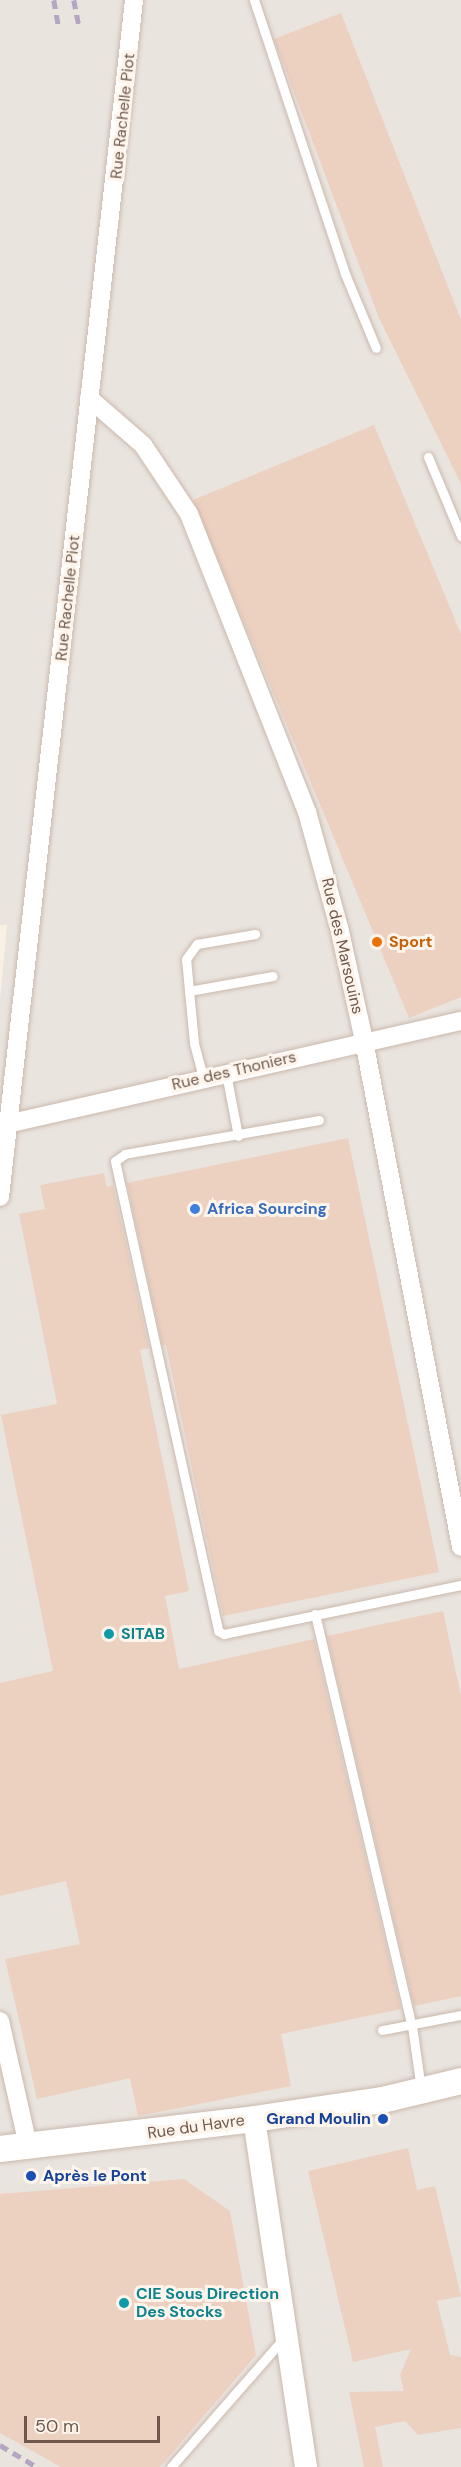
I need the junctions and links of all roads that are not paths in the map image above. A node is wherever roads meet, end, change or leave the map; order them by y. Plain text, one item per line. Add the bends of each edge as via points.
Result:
1 (135, 0) edge
2 (254, 0) edge
3 (376, 348) dead end
4 (89, 398) junction
5 (428, 457) dead end
6 (461, 536) edge
7 (255, 934) dead end
8 (273, 976) dead end
9 (189, 991) junction
10 (461, 1021) edge
11 (364, 1041) junction
12 (226, 1072) junction
13 (203, 1077) junction
14 (319, 1120) dead end
15 (7, 1124) junction
16 (238, 1136) junction
17 (0, 1197) edge
18 (461, 1547) edge
19 (461, 1585) edge
20 (315, 1614) junction
21 (461, 2015) edge
22 (0, 2021) edge
23 (412, 2026) junction
24 (382, 2030) dead end
25 (461, 2081) edge
26 (422, 2090) junction
27 (254, 2119) junction
28 (28, 2145) junction
29 (0, 2149) edge
30 (284, 2338) junction
31 (171, 2467) edge
32 (306, 2467) edge

1 - 4 street, Rue Rachelle Piot
2 - 3 lane via 341,263
4 - 11 street, Rue des Marsouins via 143,445 189,514 308,812
4 - 15 street, Rue Rachelle Piot via 51,764
5 - 6 lane
7 - 9 lane via 197,944 186,959
8 - 9 lane
9 - 13 lane via 194,1043
10 - 11 street, Rue des Thoniers
11 - 12 street, Rue des Thoniers
11 - 18 street, Rue des Marsouins
12 - 13 street, Rue des Thoniers
12 - 16 lane
13 - 15 street, Rue des Thoniers
14 - 16 lane
15 - 17 street, Rue Rachelle Piot
16 - 20 lane via 125,1154 115,1161 218,1631 224,1634
19 - 20 lane
20 - 23 lane
21 - 23 lane
22 - 28 street
23 - 24 lane
23 - 26 lane
25 - 26 main road, Rue du Havre
26 - 27 main road, Rue du Havre
27 - 28 main road, Rue du Havre
27 - 30 street
28 - 29 main road, Rue du Havre
30 - 31 lane
30 - 32 street

